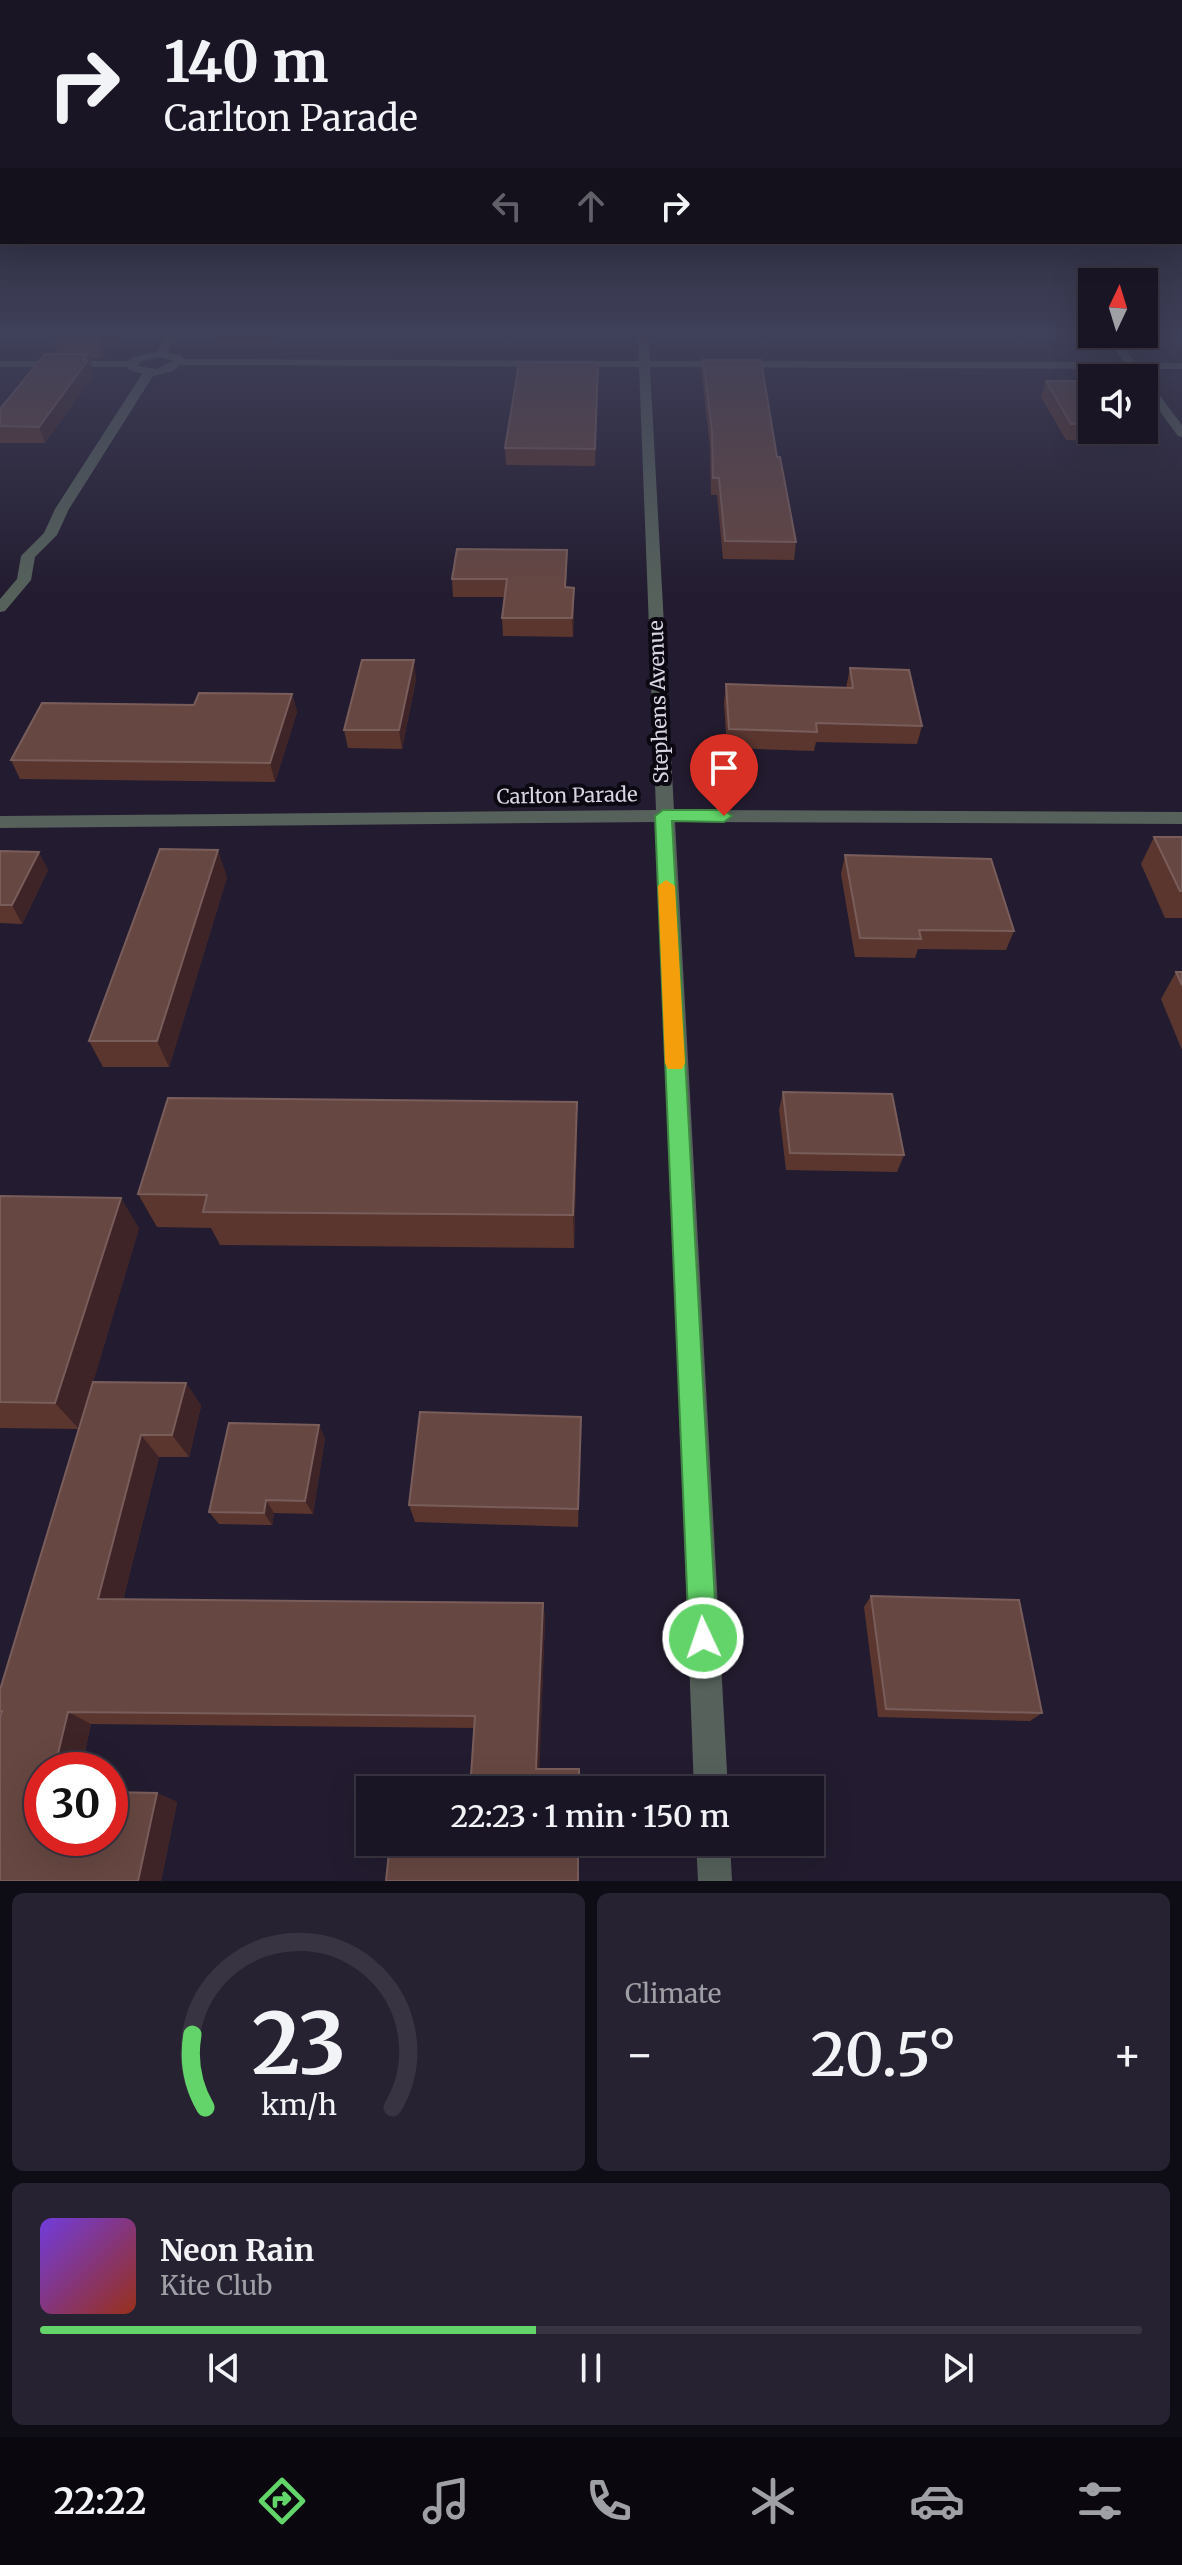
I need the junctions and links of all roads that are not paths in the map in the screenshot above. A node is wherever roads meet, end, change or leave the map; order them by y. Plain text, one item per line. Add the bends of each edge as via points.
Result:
1 (118, 421) edge
2 (646, 421) edge
3 (1, 606) edge
4 (663, 816) junction
5 (1182, 818) edge
6 (0, 822) edge
7 (710, 1776) edge
8 (714, 1856) edge
9 (715, 1881) edge

1 - 3 street via 50,535 28,556 24,580
2 - 4 street, Stephens Avenue
4 - 5 street, Carlton Parade
4 - 6 street, Carlton Parade
4 - 7 street, Stephens Avenue
8 - 9 street

